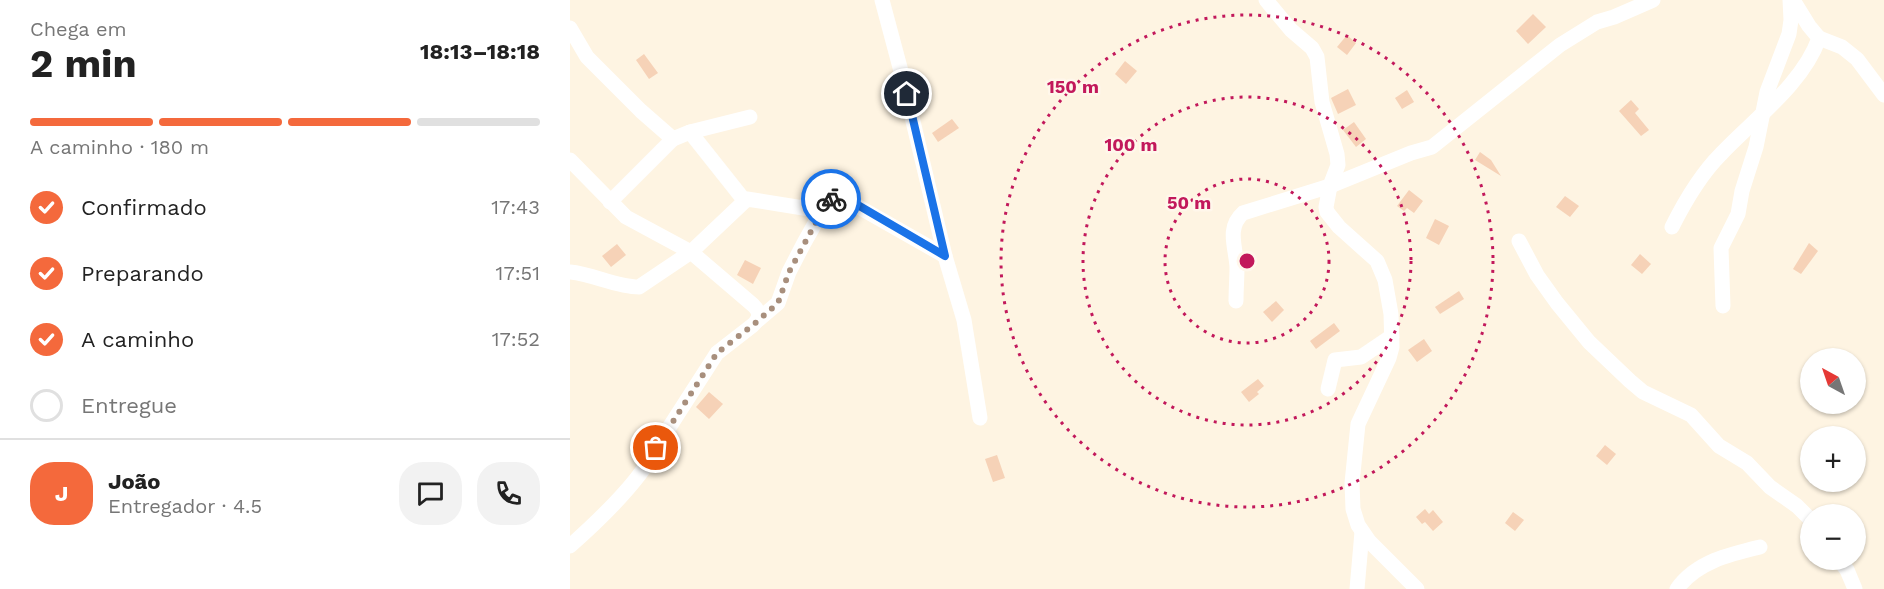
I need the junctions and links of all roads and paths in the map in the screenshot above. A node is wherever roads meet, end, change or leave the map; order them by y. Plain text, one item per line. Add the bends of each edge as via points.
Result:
1 (882, 0) edge
2 (1266, 0) edge
3 (1653, 0) edge
4 (1792, 0) edge
5 (570, 28) edge
6 (1819, 38) junction
7 (1884, 94) edge
8 (1762, 113) junction
9 (750, 117) dead end
10 (690, 132) junction
11 (673, 140) junction
12 (570, 160) edge
13 (1330, 186) junction
14 (744, 200) junction
15 (610, 202) junction
16 (822, 211) junction
17 (1672, 227) dead end
18 (1518, 241) dead end
19 (691, 252) junction
20 (945, 256) junction
21 (570, 272) edge
22 (1236, 301) dead end
23 (1723, 306) dead end
24 (758, 320) junction
25 (1392, 336) junction
26 (1328, 389) dead end
27 (980, 418) dead end
28 (1800, 509) edge
29 (1362, 532) junction
30 (570, 546) edge
31 (1760, 547) dead end
32 (1847, 570) edge
33 (1357, 589) edge
34 (1417, 589) edge
35 (1677, 589) edge
36 (1855, 589) edge

1 - 20 street
2 - 13 street via 1316,52 1322,102 1337,154 1338,165
3 - 13 street via 1597,22 1560,45 1432,147
4 - 6 street
4 - 8 street via 1789,34 1771,76
5 - 11 street via 587,57
6 - 7 street via 1842,47
6 - 8 street via 1809,61
8 - 17 street via 1719,155
8 - 23 street via 1738,214 1721,248
9 - 10 street
10 - 11 street
10 - 14 street
11 - 15 street
12 - 15 street
13 - 22 street via 1239,217 1233,230
13 - 25 street via 1326,207 1330,218 1382,270
14 - 16 street
14 - 19 street
15 - 19 street via 636,224
16 - 20 street via 839,194
16 - 24 street via 789,272 778,303
18 - 28 street via 1557,303 1589,342 1630,381 1643,392 1691,415 1719,446
19 - 21 street via 637,288
19 - 24 street via 757,309
20 - 27 street via 964,320
24 - 30 street via 717,353 649,463
25 - 26 street via 1361,357 1335,360
25 - 29 street via 1389,358 1356,437 1352,497
29 - 33 street
29 - 34 street
31 - 35 street via 1704,564
32 - 36 street

